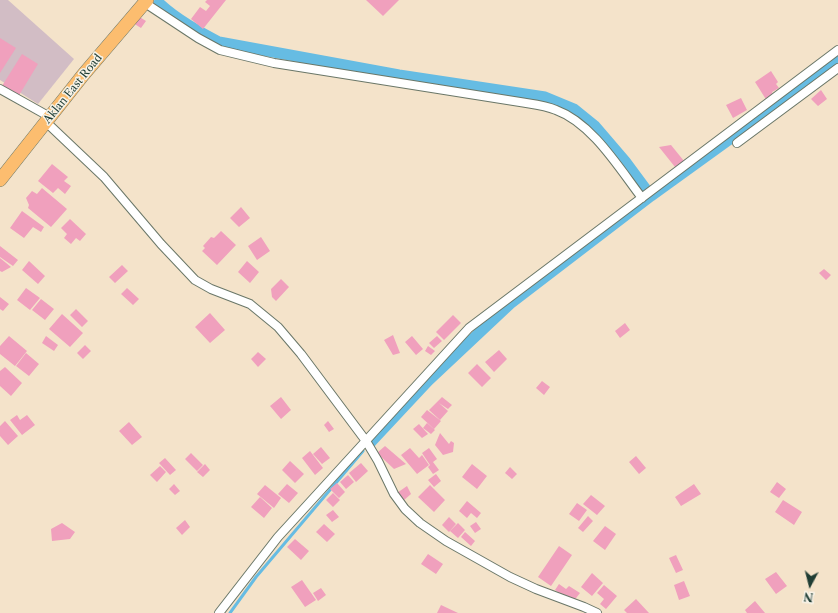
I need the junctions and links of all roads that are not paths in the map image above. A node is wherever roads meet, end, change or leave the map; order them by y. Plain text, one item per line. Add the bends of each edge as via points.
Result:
1 (146, 2) edge
2 (838, 50) edge
3 (838, 68) edge
4 (0, 89) edge
5 (48, 120) junction
6 (737, 143) dead end
7 (0, 180) edge
8 (642, 198) junction
9 (366, 441) junction
10 (220, 613) edge
11 (597, 613) edge

1 - 5 main road, Aklan East Road
1 - 8 street via 220,50 274,63 557,110 577,120 590,132
2 - 8 street
3 - 6 street
4 - 5 street
5 - 7 main road, Aklan East Road
5 - 9 street via 104,177 195,280 210,289 250,304 278,327
8 - 9 street via 470,328
9 - 10 street via 278,537
9 - 11 street via 394,494 420,523 446,541 510,577

